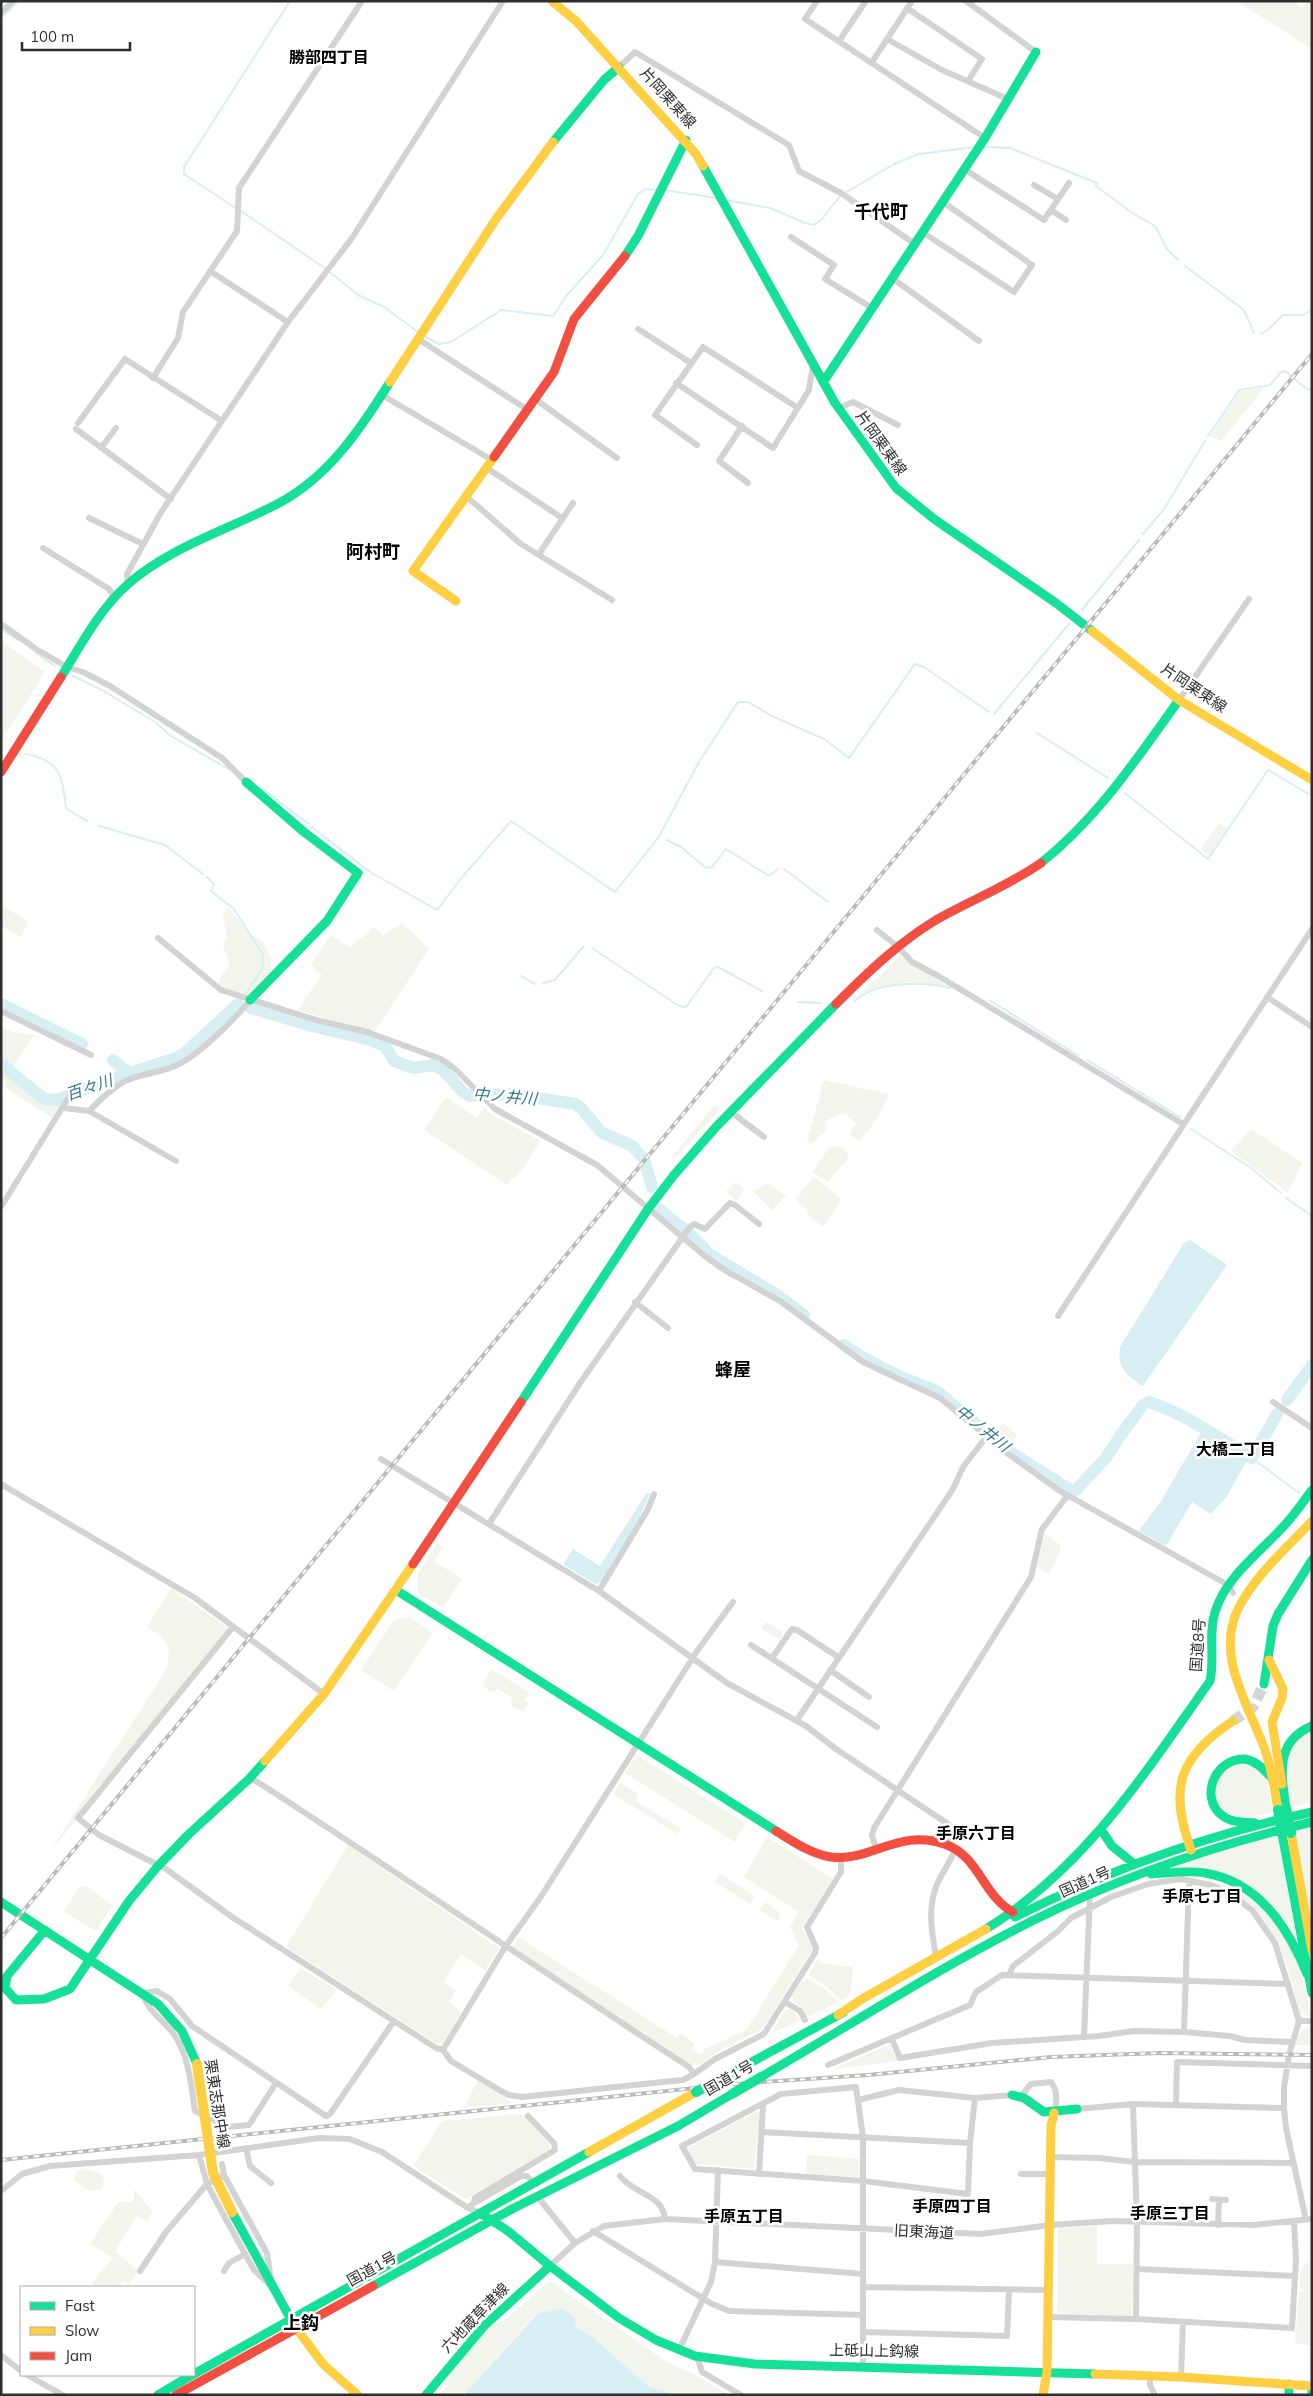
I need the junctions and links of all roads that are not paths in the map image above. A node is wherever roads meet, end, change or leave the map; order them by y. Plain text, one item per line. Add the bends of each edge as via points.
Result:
1 (12, 1) edge
2 (362, 1) edge
3 (503, 1) edge
4 (552, 1) edge
5 (817, 1) edge
6 (866, 1) edge
7 (912, 1) edge
8 (966, 1) edge
9 (907, 8) junction
10 (1, 13) edge
11 (887, 39) junction
12 (839, 41) junction
13 (1036, 52) joint
14 (872, 62) junction
15 (619, 67) junction
16 (968, 81) junction
17 (1008, 99) junction
18 (985, 138) junction
19 (686, 140) junction
20 (964, 169) junction
21 (1069, 183) dead end
22 (1034, 185) dead end
23 (1058, 199) junction
24 (943, 202) junction
25 (1051, 210) junction
26 (1066, 220) dead end
27 (922, 232) junction
28 (791, 238) dead end
29 (914, 244) junction
30 (210, 271) junction
31 (892, 278) junction
32 (872, 308) junction
33 (288, 322) junction
34 (638, 329) dead end
35 (418, 339) junction
36 (979, 341) dead end
37 (813, 362) junction
38 (691, 363) junction
39 (153, 378) junction
40 (824, 381) junction
41 (676, 383) junction
42 (382, 394) junction
43 (535, 399) junction
44 (798, 408) junction
45 (839, 408) junction
46 (528, 410) junction
47 (222, 421) junction
48 (898, 425) dead end
49 (742, 426) junction
50 (116, 428) dead end
51 (696, 445) dead end
52 (102, 448) junction
53 (617, 458) dead end
54 (489, 464) junction
55 (748, 483) dead end
56 (466, 496) junction
57 (171, 499) junction
58 (573, 503) dead end
59 (89, 518) dead end
60 (562, 518) junction
61 (143, 544) junction
62 (44, 548) dead end
63 (539, 554) junction
64 (128, 584) junction
65 (115, 598) junction
66 (1249, 599) dead end
67 (612, 600) dead end
68 (456, 601) dead end
69 (1, 624) edge
70 (67, 667) junction
71 (1179, 700) junction
72 (1, 772) edge
73 (1312, 780) edge
74 (246, 782) joint
75 (1312, 929) edge
76 (877, 930) dead end
77 (158, 938) dead end
78 (897, 946) junction
79 (1267, 997) junction
80 (250, 1000) junction
81 (1, 1012) edge
82 (1312, 1028) edge
83 (91, 1055) dead end
84 (72, 1092) dead end
85 (64, 1108) junction
86 (89, 1110) junction
87 (731, 1112) junction
88 (1183, 1124) junction
89 (764, 1137) dead end
90 (176, 1161) dead end
91 (2, 1203) edge
92 (648, 1209) junction
93 (759, 1224) dead end
94 (685, 1233) junction
95 (635, 1302) junction
96 (1058, 1316) dead end
97 (668, 1328) dead end
98 (1273, 1402) dead end
99 (1312, 1428) edge
100 (987, 1436) junction
101 (381, 1459) dead end
102 (1, 1484) edge
103 (1312, 1490) edge
104 (654, 1494) dead end
105 (1068, 1495) junction
106 (453, 1502) junction
107 (1312, 1522) edge
108 (489, 1524) junction
109 (1312, 1560) edge
110 (1230, 1589) junction
111 (396, 1590) junction
112 (599, 1591) junction
113 (733, 1602) dead end
114 (233, 1627) junction
115 (751, 1645) dead end
116 (838, 1657) junction
117 (692, 1658) junction
118 (772, 1658) junction
119 (1269, 1660) junction
120 (830, 1670) junction
121 (1264, 1684) tunnel mouth
122 (818, 1688) junction
123 (324, 1694) junction
124 (869, 1697) dead end
125 (797, 1720) junction
126 (1233, 1721) tunnel mouth
127 (1312, 1726) edge
128 (877, 1727) dead end
129 (637, 1743) junction
130 (250, 1779) junction
131 (1279, 1786) junction
132 (898, 1789) junction
133 (1285, 1811) junction
134 (1312, 1811) edge
135 (1312, 1822) edge
136 (1262, 1824) junction
137 (1102, 1831) junction
138 (1286, 1833) junction
139 (1189, 1844) junction
140 (947, 1848) junction
141 (876, 1850) junction
142 (1193, 1856) junction
143 (841, 1858) junction
144 (1133, 1863) junction
145 (158, 1866) junction
146 (1138, 1875) junction
147 (1189, 1881) junction
148 (1090, 1895) junction
149 (1, 1902) edge
150 (1089, 1907) junction
151 (1013, 1915) junction
152 (992, 1924) junction
153 (1030, 1924) junction
154 (45, 1930) junction
155 (505, 1947) junction
156 (1312, 1950) edge
157 (936, 1956) junction
158 (88, 1959) junction
159 (1307, 1974) junction
160 (1009, 1975) junction
161 (1086, 1977) junction
162 (1185, 1980) junction
163 (1288, 1984) junction
164 (143, 1993) junction
165 (1312, 1993) edge
166 (785, 2002) junction
167 (838, 2015) junction
168 (805, 2020) dead end
169 (394, 2021) junction
170 (1299, 2021) junction
171 (1312, 2021) edge
172 (1184, 2032) junction
173 (1084, 2036) junction
174 (892, 2039) junction
175 (1291, 2042) junction
176 (443, 2050) junction
177 (828, 2065) dead end
178 (1287, 2065) junction
179 (1312, 2066) edge
180 (694, 2074) junction
181 (276, 2083) junction
182 (1017, 2095) junction
183 (975, 2098) junction
184 (858, 2100) junction
185 (1133, 2104) junction
186 (763, 2105) junction
187 (1176, 2105) junction
188 (1284, 2108) junction
189 (1076, 2109) joint
190 (1054, 2113) junction
191 (528, 2116) dead end
192 (762, 2132) junction
193 (863, 2137) junction
194 (970, 2143) junction
195 (246, 2148) junction
196 (200, 2155) junction
197 (1050, 2158) junction
198 (1135, 2162) junction
199 (1293, 2163) junction
200 (222, 2164) dead end
201 (718, 2170) junction
202 (759, 2174) junction
203 (1021, 2174) dead end
204 (1050, 2174) junction
205 (224, 2175) junction
206 (620, 2176) dead end
207 (528, 2178) dead end
208 (267, 2182) dead end
209 (863, 2182) junction
210 (207, 2184) junction
211 (1, 2191) edge
212 (1219, 2200) dead end
213 (541, 2201) dead end
214 (474, 2202) junction
215 (468, 2208) junction
216 (480, 2213) junction
217 (493, 2219) junction
218 (665, 2219) junction
219 (1309, 2220) edge
220 (716, 2221) junction
221 (1137, 2222) junction
222 (1294, 2222) junction
223 (1218, 2224) junction
224 (1050, 2225) junction
225 (862, 2229) junction
226 (593, 2231) junction
227 (575, 2244) junction
228 (245, 2254) junction
229 (714, 2262) junction
230 (550, 2266) junction
231 (1137, 2269) junction
232 (224, 2270) dead end
233 (140, 2271) dead end
234 (863, 2274) junction
235 (1296, 2276) junction
236 (272, 2286) junction
237 (863, 2287) junction
238 (1048, 2290) junction
239 (1009, 2291) junction
240 (704, 2298) junction
241 (863, 2315) junction
242 (1048, 2317) junction
243 (290, 2318) junction
244 (1136, 2319) junction
245 (1183, 2322) junction
246 (296, 2328) junction
247 (863, 2332) junction
248 (679, 2350) junction
249 (1, 2355) edge
250 (698, 2356) junction
251 (863, 2366) junction
252 (20, 2370) edge
253 (1047, 2372) junction
254 (195, 2373) edge
255 (1150, 2375) junction
256 (29, 2376) edge
257 (190, 2376) edge
258 (1181, 2376) junction
259 (1312, 2386) edge
260 (1289, 2390) edge
261 (63, 2395) edge
262 (158, 2395) edge
263 (176, 2395) edge
264 (358, 2395) edge
265 (426, 2395) edge
266 (741, 2395) edge
267 (1043, 2395) edge
268 (1155, 2395) edge

1 - 10 street
2 - 30 street via 239,188 238,231
3 - 33 street via 352,238
4 - 15 main road, 片岡栗東線 via 576,21
5 - 12 street via 805,19
6 - 12 street
7 - 9 street
8 - 13 street
9 - 11 street
9 - 16 street via 982,59
11 - 14 street
11 - 16 street
12 - 14 street
13 - 17 main road
14 - 18 street
15 - 19 main road, 片岡栗東線
15 - 29 street via 635,52 789,145 799,171 841,193
15 - 35 main road via 562,130 496,219
16 - 17 street
17 - 18 main road
18 - 20 main road
19 - 37 main road, 片岡栗東線
19 - 43 main road via 638,236 622,262 574,319 554,372
20 - 24 main road
20 - 25 street via 1044,220
21 - 23 street
22 - 23 street
23 - 25 street
24 - 27 main road
24 - 27 street via 1032,265 1014,292
25 - 26 street
27 - 29 main road
28 - 32 street via 834,265 825,279
29 - 31 main road
30 - 33 street
30 - 39 street via 183,312 178,338
31 - 32 main road
31 - 36 street
32 - 40 main road
33 - 47 street
34 - 38 street
35 - 42 main road
35 - 46 street
37 - 40 main road, 片岡栗東線
37 - 44 street via 809,390
38 - 41 street
38 - 44 street via 703,347
39 - 47 street
39 - 52 street via 125,359 77,426
40 - 45 main road, 片岡栗東線
41 - 49 street
41 - 51 street via 655,415
42 - 54 street
42 - 64 main road via 333,462 314,479 282,501 180,550
43 - 46 main road
43 - 53 street
44 - 49 street via 773,448
45 - 48 street via 853,402
45 - 71 main road, 片岡栗東線 via 896,488 934,519 1056,603
46 - 54 main road
47 - 57 street
49 - 55 street via 720,461
50 - 52 street
52 - 57 street
54 - 56 main road
54 - 60 street
56 - 63 street via 521,544
56 - 68 main road via 414,571
57 - 61 street
58 - 60 street
59 - 61 street
60 - 63 street
61 - 64 street via 127,574
62 - 65 street via 109,589
63 - 67 street
64 - 65 main road
65 - 70 main road via 103,610
66 - 71 street
69 - 70 street
70 - 72 main road
70 - 74 street via 110,686 222,758
71 - 73 main road, 片岡栗東線
71 - 78 main road via 1114,789 1072,837 1026,873 945,915
74 - 80 main road via 358,873 327,921
75 - 79 street
76 - 78 street
77 - 80 street via 221,990
78 - 87 main road
78 - 88 street via 912,962
79 - 82 street
79 - 88 street
80 - 86 street via 193,1055 163,1072 125,1081
80 - 92 street via 430,1053 454,1068 483,1099 508,1117 597,1165
81 - 83 street
84 - 85 street
85 - 86 street
85 - 91 street
86 - 90 street
87 - 89 street
87 - 92 main road
88 - 96 street
92 - 94 street
92 - 106 main road
93 - 94 street via 730,1203 705,1229 694,1224
94 - 95 street
94 - 100 street via 726,1271 780,1300 863,1362 940,1398
95 - 97 street
95 - 108 street
98 - 99 street
100 - 105 street
100 - 116 street via 963,1467 953,1489
101 - 106 street
102 - 114 street via 195,1598
103 - 110 main road, 国道8号
104 - 112 street
105 - 110 street
105 - 132 street via 1042,1529 1031,1577
106 - 108 street
106 - 111 main road
107 - 131 main road via 1248,1593 1234,1618 1230,1642 1235,1678
108 - 112 street
109 - 119 main road via 1278,1614 1273,1626
110 - 137 main road, 国道8号 via 1215,1613 1214,1667 1210,1682
111 - 123 main road
111 - 129 main road
112 - 117 street
113 - 117 street
114 - 123 street
114 - 145 street via 78,1818 99,1835
115 - 118 street
116 - 118 street via 792,1629
116 - 120 street
117 - 125 street via 727,1683
117 - 129 street
118 - 122 street
119 - 121 main road
119 - 131 main road via 1283,1689 1272,1721
120 - 122 street
120 - 124 street
122 - 125 street
122 - 128 street
123 - 130 main road
125 - 132 street
126 - 139 main road via 1200,1745 1182,1775 1178,1806
127 - 131 main road via 1301,1730 1288,1743
129 - 143 main road via 802,1847 820,1855
129 - 155 street via 601,1804
130 - 145 main road
130 - 155 street via 361,1849
131 - 133 main road
131 - 136 main road via 1261,1766 1246,1760 1222,1767 1211,1780 1211,1798 1220,1814 1235,1821
132 - 140 street via 948,1824 952,1833
132 - 141 street via 874,1828 872,1836
133 - 134 main road, 国道1号
133 - 136 main road, 国道1号
133 - 138 main road, bridge
135 - 142 main road, 国道1号
136 - 139 main road, 国道1号
137 - 144 main road via 1112,1846
137 - 151 main road, 国道8号
138 - 156 main road
138 - 159 main road
139 - 142 main road
139 - 144 main road, 国道1号
140 - 141 main road via 914,1840
140 - 151 main road via 970,1862 999,1905
140 - 152 main road via 967,1866 996,1909
140 - 157 street via 933,1899 931,1923
141 - 143 main road
142 - 146 main road, 国道1号
143 - 166 street via 841,1872 807,1927 815,1953
144 - 151 main road, 国道1号
145 - 158 main road
145 - 169 street
146 - 148 main road, 国道1号
146 - 159 main road via 1206,1873 1249,1889 1281,1920 1296,1945
147 - 150 street via 1148,1884
147 - 162 street
147 - 163 street via 1211,1885 1252,1910 1275,1943
148 - 150 street
148 - 153 main road, 国道1号
149 - 154 main road, 栗東志那中線
150 - 160 street via 1013,1966
150 - 161 street
151 - 152 main road
151 - 153 main road via 1015,1924
151 - 167 main road, 国道1号
152 - 157 main road
153 - 217 main road, 国道1号, bridge via 845,2026 678,2126
154 - 158 main road, 栗東志那中線
154 - 158 main road via 7,1976 5,1988 13,1999 19,2001 64,1994
155 - 176 street
155 - 180 street via 689,2067
157 - 167 main road
158 - 164 main road, 栗東志那中線
159 - 165 main road
160 - 161 street
160 - 174 street via 1002,1975 980,1988 970,2005
161 - 162 street
161 - 173 street
162 - 163 street
162 - 172 street
163 - 170 street
164 - 181 street via 157,1991 170,1999 192,2026
164 - 181 street via 146,2007 173,2033 184,2057 195,2111 228,2127 250,2125
164 - 236 main road, 栗東志那中線, bridge via 175,2020 189,2043 197,2064 213,2173
166 - 168 street via 800,2011
166 - 180 street via 764,2034 714,2059
167 - 216 main road, 国道1号, bridge
169 - 176 street
169 - 181 street via 330,2114 326,2116
170 - 171 street
170 - 175 street
172 - 173 street via 1134,2031
172 - 175 street
173 - 174 street via 992,2044 900,2058
174 - 177 street
175 - 178 street
176 - 180 street via 452,2061 501,2091 522,2097 683,2080
178 - 179 street
178 - 187 street via 1178,2062
178 - 188 street
182 - 183 street
182 - 190 main road via 1041,2111
182 - 190 street via 1031,2084 1051,2082 1056,2087
183 - 184 street via 899,2090
183 - 194 street
184 - 186 street via 856,2087 781,2094
184 - 193 street
185 - 187 street
185 - 189 street
185 - 198 street
186 - 192 street
186 - 201 street via 682,2146 695,2169
187 - 188 street
188 - 199 street
189 - 190 main road
190 - 197 main road
191 - 214 street via 554,2143 555,2150 474,2198
192 - 193 street
192 - 202 street
193 - 194 street
193 - 209 street
194 - 209 street via 968,2194
195 - 196 street
195 - 208 street via 250,2166
195 - 215 street via 319,2138 350,2139 382,2152
196 - 210 street
196 - 211 street via 50,2166 22,2174
197 - 198 street
197 - 204 main road
198 - 199 street
198 - 221 street
199 - 219 street
200 - 205 street
201 - 202 street
201 - 220 street
202 - 209 street
203 - 204 street
204 - 224 main road
205 - 210 street
205 - 236 street via 267,2253
206 - 218 street via 634,2189 659,2202
207 - 214 street via 521,2176 494,2194
209 - 225 street
210 - 228 street
210 - 233 street via 166,2232
212 - 223 street
213 - 227 street
214 - 215 street
215 - 216 street
216 - 217 main road, 上砥山上鈎線
216 - 243 main road, 国道1号
217 - 230 main road, 上砥山上鈎線
217 - 246 main road, 国道1号
218 - 220 street, 旧東海道
218 - 226 street, 旧東海道 via 604,2226
219 - 222 street, 旧東海道
220 - 225 street, 旧東海道
220 - 229 street
221 - 223 street, 旧東海道
221 - 224 street, 旧東海道
221 - 231 street
222 - 223 street, 旧東海道
222 - 235 street
224 - 225 street, 旧東海道 via 981,2234
224 - 238 main road
225 - 234 street
226 - 227 street, 旧東海道
226 - 240 street
227 - 230 street, 旧東海道
228 - 232 street via 229,2262
228 - 236 street via 254,2270
229 - 234 street
229 - 240 street
230 - 248 main road, 上砥山上鈎線 via 644,2334
230 - 265 main road, 六地蔵草津線 via 466,2345
231 - 235 street
231 - 244 street
234 - 237 street
235 - 245 street via 1292,2328
236 - 243 main road, 栗東志那中線
237 - 239 street
237 - 241 street
238 - 239 street
238 - 242 main road
239 - 247 street via 1007,2336
240 - 241 street via 728,2311
240 - 248 street
241 - 247 street
242 - 244 street
242 - 253 main road
243 - 246 main road, 栗東志那中線
243 - 254 main road, 国道1号
244 - 245 street
245 - 258 street
246 - 263 main road, 国道1号
246 - 264 main road, 栗東志那中線 via 323,2364
247 - 251 street
248 - 250 main road, 上砥山上鈎線
249 - 252 street
250 - 251 main road, 上砥山上鈎線 via 733,2362
250 - 266 street via 702,2372
251 - 253 main road, 上砥山上鈎線
253 - 255 main road, 上砥山上鈎線
253 - 267 main road
255 - 258 main road, 上砥山上鈎線
255 - 268 street
256 - 261 street
257 - 262 main road, 国道1号
258 - 260 main road, 上砥山上鈎線
259 - 260 main road, 上砥山上鈎線

